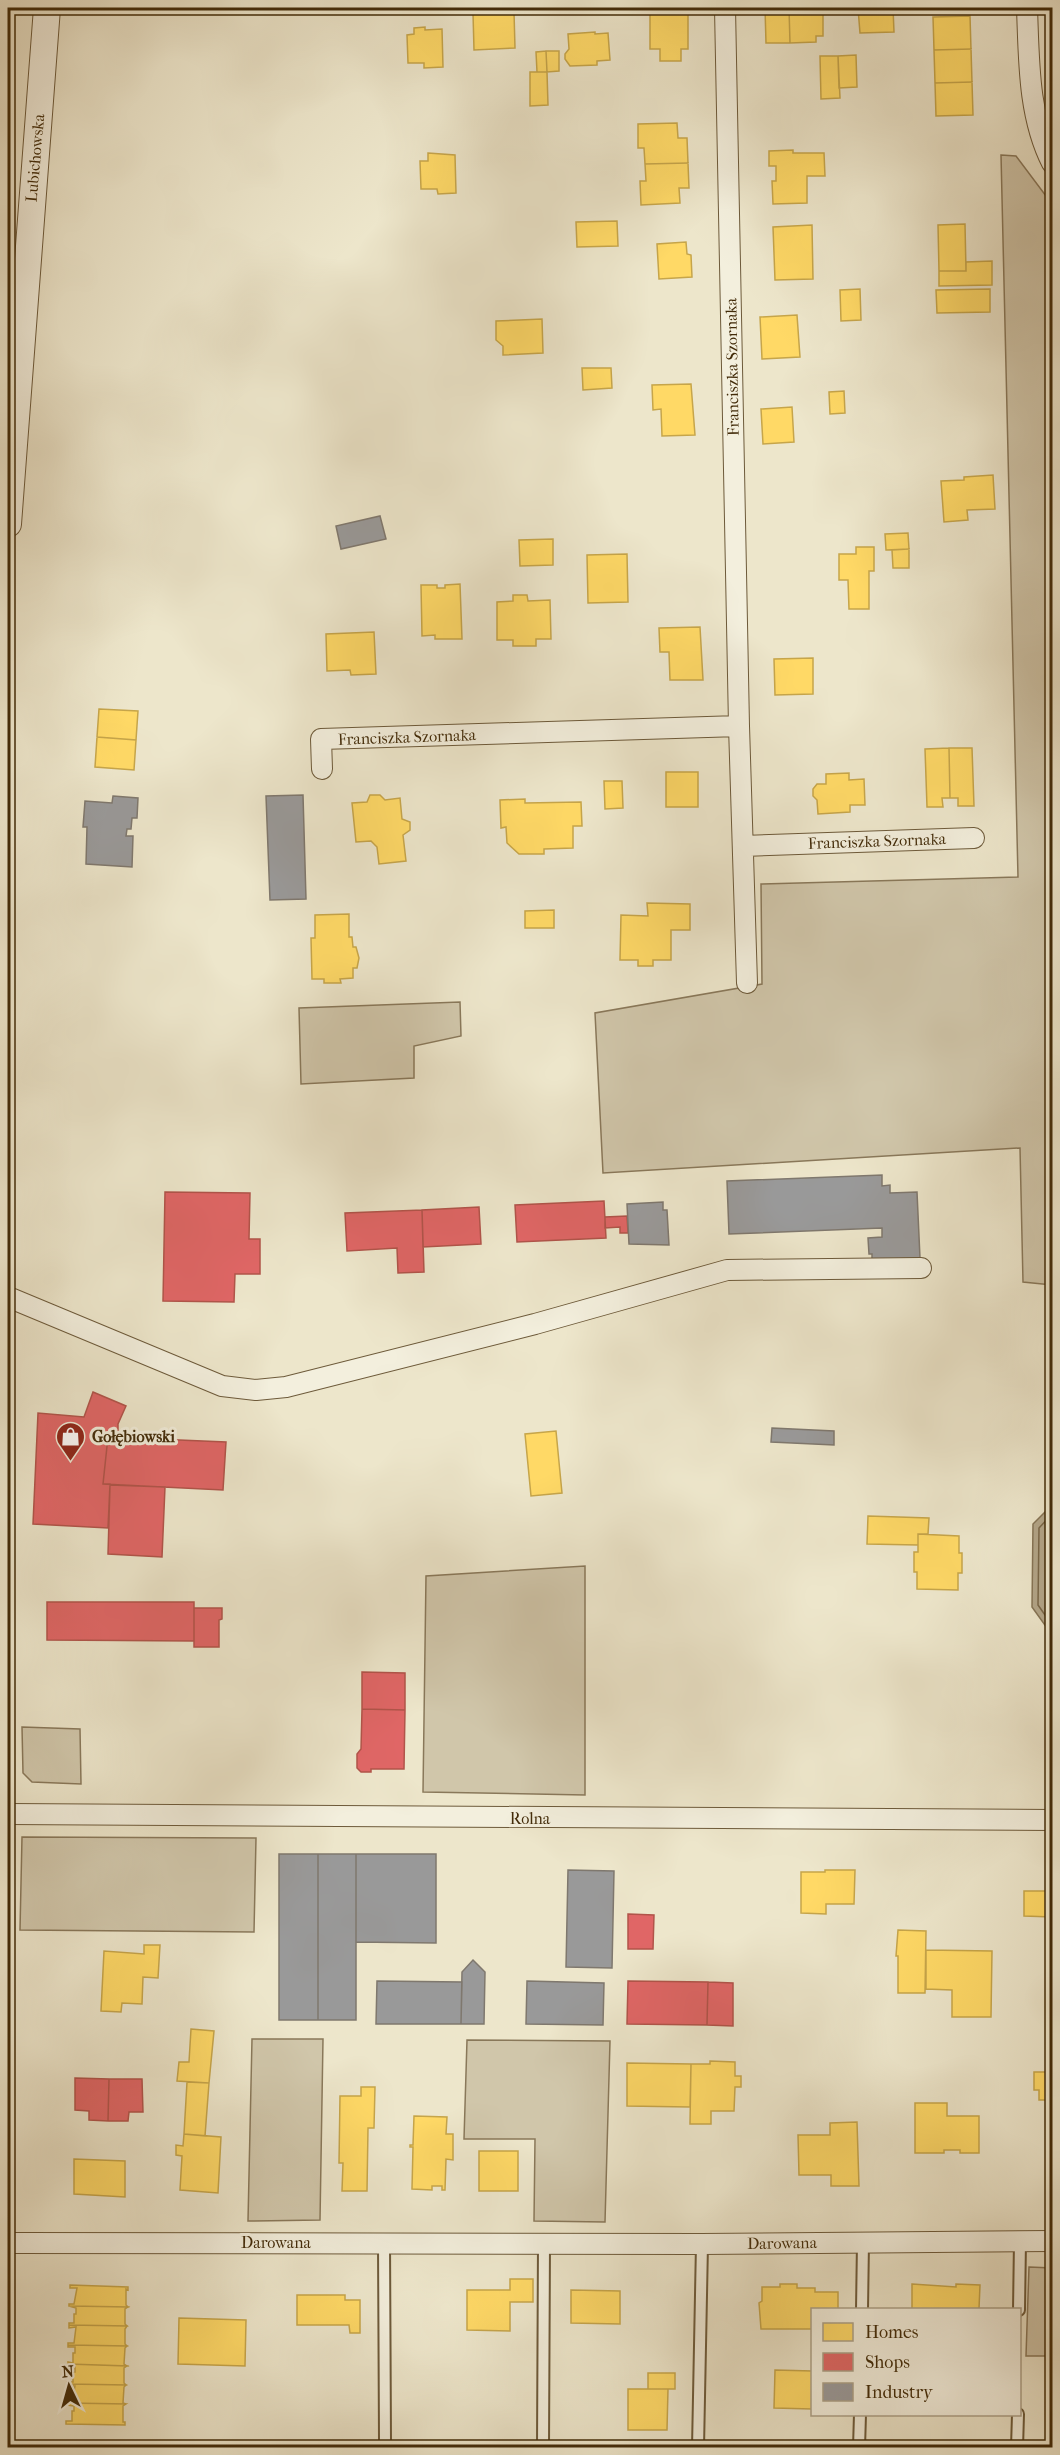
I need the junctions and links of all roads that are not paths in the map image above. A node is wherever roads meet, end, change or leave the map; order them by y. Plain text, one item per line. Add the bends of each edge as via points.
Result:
1 (46, 8) edge
2 (725, 8) edge
3 (1027, 8) edge
4 (1053, 163) edge
5 (13, 351) edge
6 (8, 524) edge
7 (739, 726) junction
8 (322, 769) dead end
9 (974, 838) dead end
10 (743, 846) junction
11 (747, 983) dead end
12 (921, 1268) dead end
13 (8, 1297) edge
14 (8, 1814) edge
15 (1053, 1820) edge
16 (1020, 2241) junction
17 (1053, 2241) edge
18 (384, 2242) junction
19 (863, 2242) junction
20 (8, 2243) edge
21 (544, 2243) junction
22 (702, 2244) junction
23 (862, 2308) edge
24 (1019, 2308) edge
25 (860, 2416) edge
26 (1018, 2416) edge
27 (385, 2441) dead end
28 (543, 2448) edge
29 (698, 2448) edge
30 (860, 2448) edge
31 (1017, 2448) edge

1 - 5 street, Lubichowska
2 - 7 street, Franciszka Szornaka
3 - 4 street via 1030,81 1045,148
5 - 6 street, Lubichowska
7 - 8 street, Franciszka Szornaka via 321,740
7 - 10 street, Franciszka Szornaka
9 - 10 street, Franciszka Szornaka
10 - 11 street, Franciszka Szornaka
12 - 13 street via 727,1270 535,1324 297,1384 256,1390 222,1386
14 - 15 street, Rolna
16 - 17 street, Darowana
16 - 19 street, Darowana
16 - 24 lane
18 - 20 street, Darowana
18 - 21 street, Darowana
18 - 27 lane
19 - 22 street, Darowana
19 - 23 lane
21 - 22 street, Darowana
21 - 28 lane
22 - 29 lane
25 - 30 lane
26 - 31 lane

